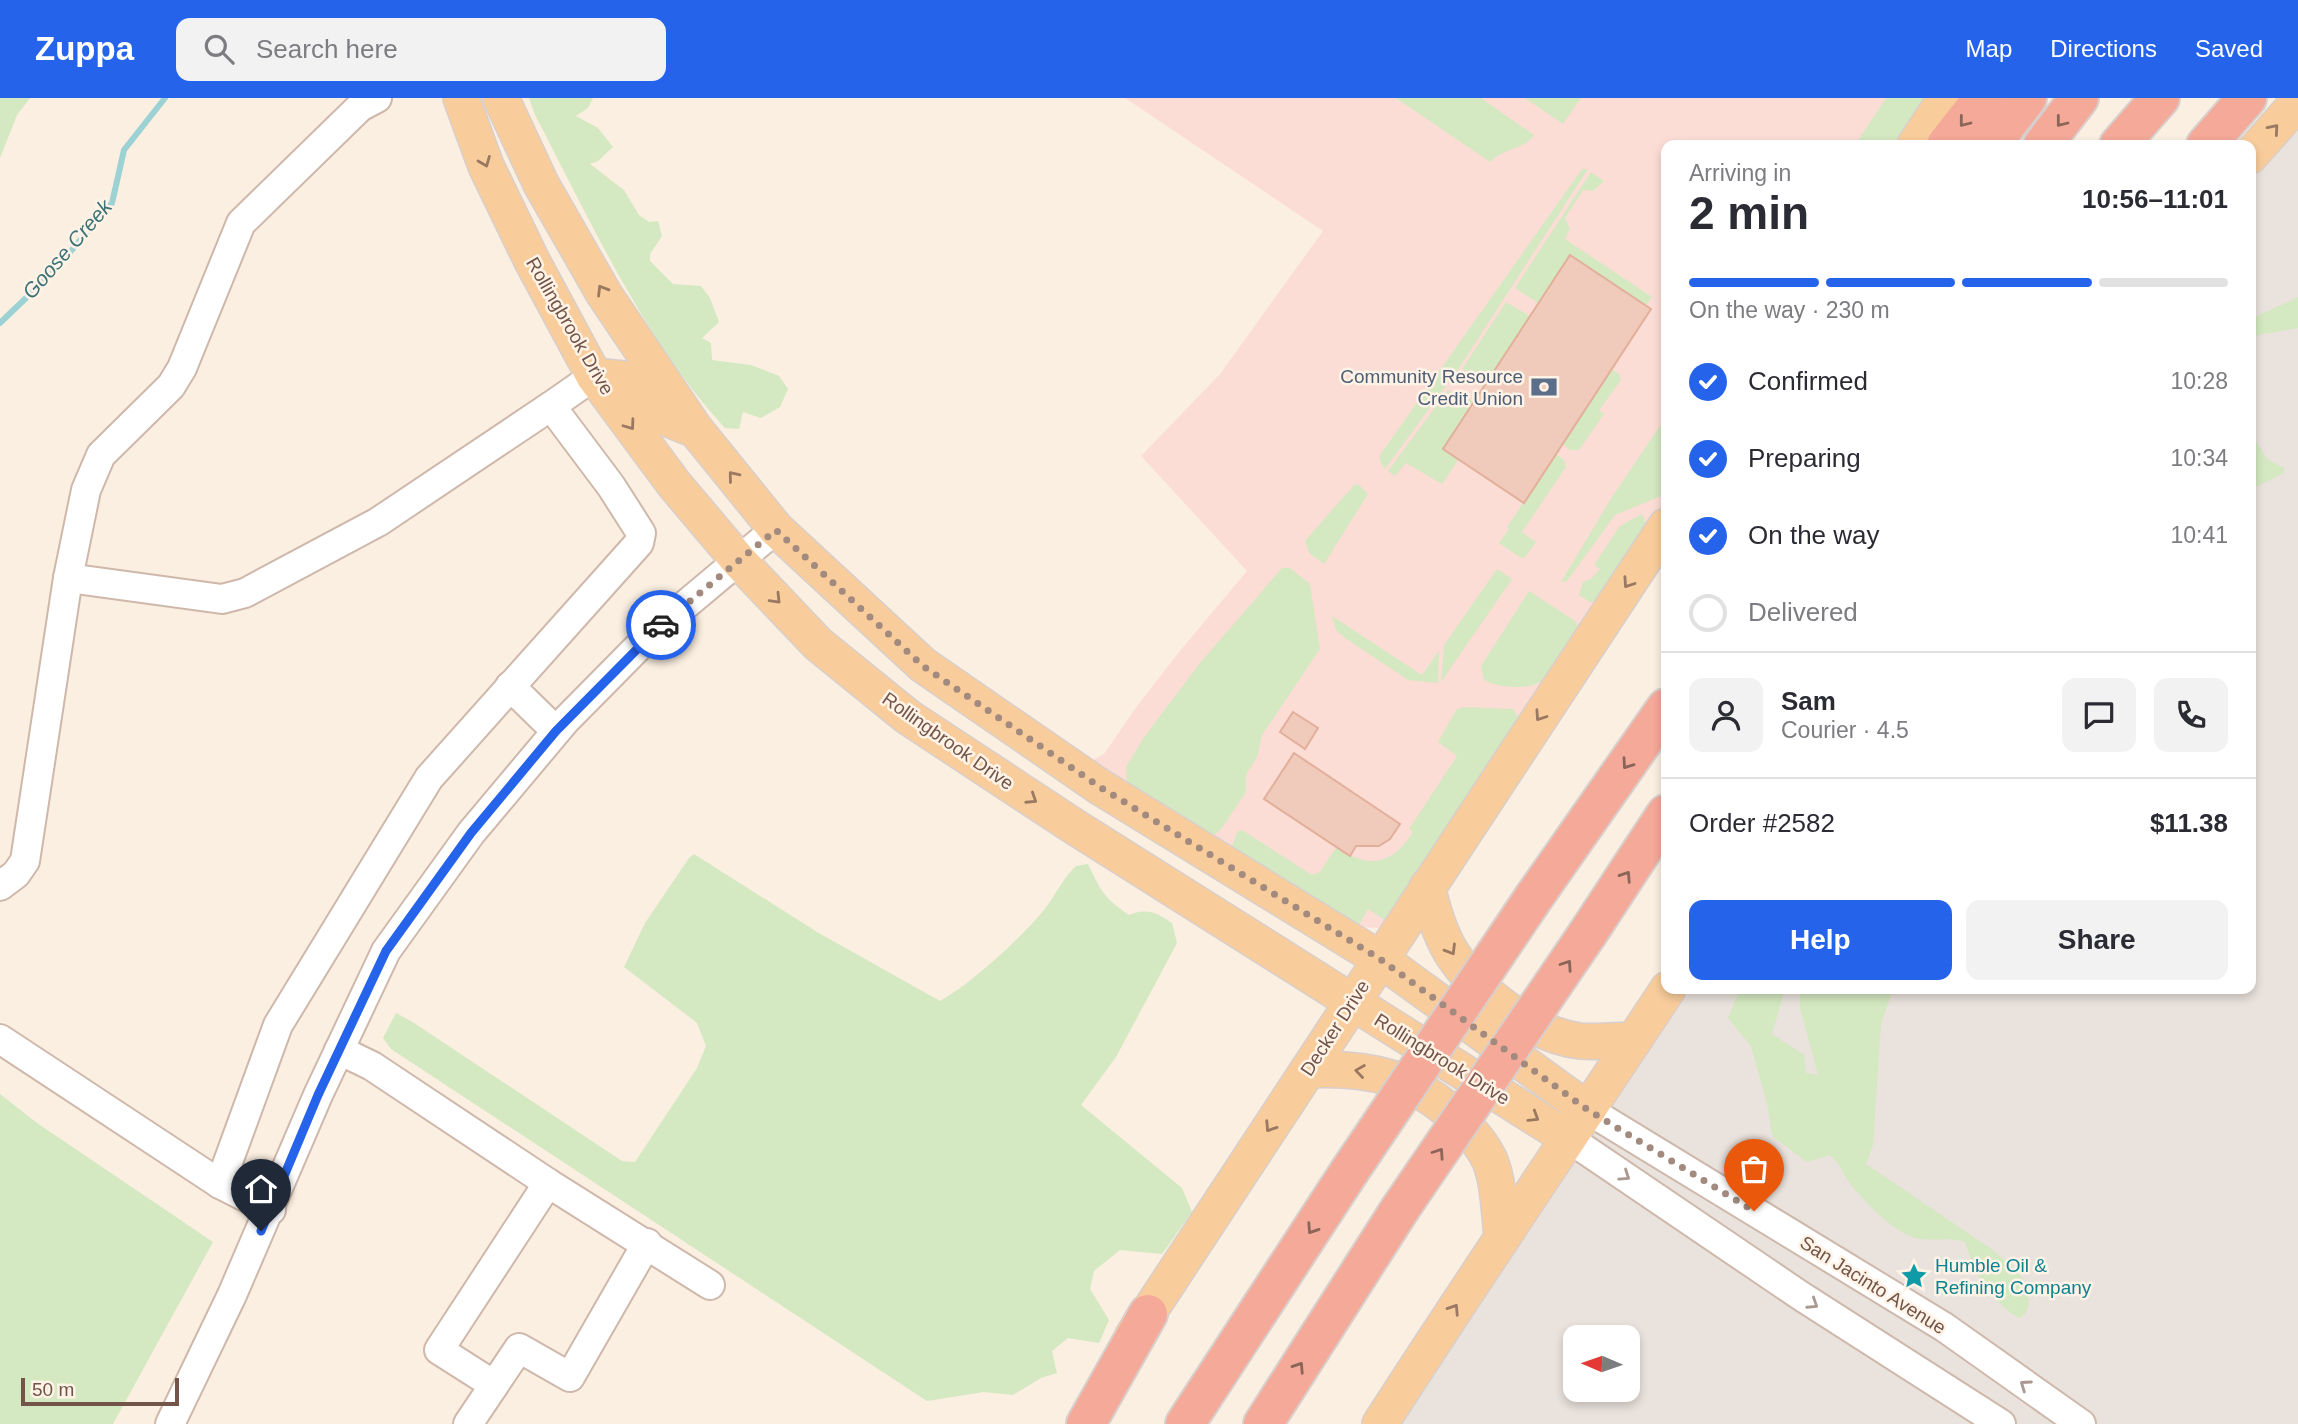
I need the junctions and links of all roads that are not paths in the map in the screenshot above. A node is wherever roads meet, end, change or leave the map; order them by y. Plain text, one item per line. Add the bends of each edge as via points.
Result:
1 (377, 98) edge
2 (461, 98) edge
3 (501, 98) edge
4 (1946, 98) edge
5 (1983, 98) edge
6 (2026, 98) edge
7 (2080, 98) edge
8 (2146, 98) edge
9 (2160, 98) edge
10 (2247, 98) edge
11 (2298, 102) edge
12 (1918, 140) edge
13 (1950, 140) edge
14 (1995, 140) edge
15 (2047, 140) edge
16 (2114, 140) edge
17 (2123, 140) edge
18 (2210, 140) edge
19 (2256, 149) edge
20 (594, 376) junction
21 (551, 406) junction
22 (695, 429) junction
23 (776, 530) junction
24 (1661, 534) edge
25 (739, 561) junction
26 (68, 578) junction
27 (510, 686) junction
28 (1661, 715) edge
29 (556, 731) junction
30 (1661, 822) edge
31 (0, 886) edge
32 (1427, 887) junction
33 (1380, 959) junction
34 (1665, 994) edge
35 (1352, 1002) junction
36 (0, 1039) edge
37 (1634, 1040) junction
38 (339, 1050) junction
39 (1308, 1070) junction
40 (1588, 1110) junction
41 (1568, 1138) junction
42 (548, 1183) junction
43 (220, 1184) junction
44 (271, 1210) junction
45 (1502, 1236) junction
46 (647, 1243) junction
47 (710, 1285) dead end
48 (1148, 1314) junction
49 (494, 1385) junction
50 (170, 1424) edge
51 (468, 1424) edge
52 (1074, 1424) edge
53 (1086, 1424) edge
54 (1185, 1424) edge
55 (1262, 1424) edge
56 (1380, 1424) edge
57 (2001, 1424) edge
58 (2081, 1424) edge

1 - 26 street via 360,107 241,223 182,368 171,386 101,455 94,469
2 -> 20 main road, Rollingbrook Drive via 492,178
22 -> 3 main road, Rollingbrook Drive via 604,294 541,184
4 - 12 main road
5 -> 13 highway
6 - 14 highway
7 -> 15 highway
8 - 16 highway
9 - 17 highway
10 - 18 highway
19 -> 11 main road
20 - 21 street
20 - 22 main road via 624,379 659,415
20 -> 25 main road, Rollingbrook Drive via 674,484
21 - 26 street via 378,522 245,593 222,599
21 - 27 street via 641,533 639,543
23 -> 22 main road, Rollingbrook Drive
23 - 25 street
23 - 33 main road, Rollingbrook Drive via 923,666 1100,787
24 -> 32 main road, Decker Drive
25 - 29 street via 653,632
25 -> 35 main road, Rollingbrook Drive via 818,644 908,717
26 - 31 street via 27,854 16,874
27 - 29 street
27 - 43 street via 432,774 278,1025
28 -> 54 highway, bridge via 1349,1172
29 - 38 street via 471,833 386,951
55 -> 30 highway, bridge via 1400,1209
32 - 33 main road, Decker Drive
32 -> 37 main road via 1437,925 1466,974 1516,1017 1580,1041
33 - 35 main road, Decker Drive
33 - 40 main road, Rollingbrook Drive
34 - 37 main road
35 - 39 main road, Decker Drive
35 -> 41 main road, Rollingbrook Drive
36 - 43 street
37 - 40 main road
38 - 42 street via 372,1066
38 - 44 street
45 -> 39 main road via 1490,1161 1444,1105 1380,1073
39 -> 48 main road, Decker Drive
40 - 41 main road
58 -> 40 street, San Jacinto Avenue via 1944,1327
41 - 45 main road
41 -> 57 street
42 - 46 street
42 - 49 street via 439,1350
43 - 44 street
44 - 50 street
56 -> 45 main road
46 - 47 street
46 - 49 street via 570,1377 520,1348
48 - 52 main road, Decker Drive
48 - 53 highway
49 - 51 street

